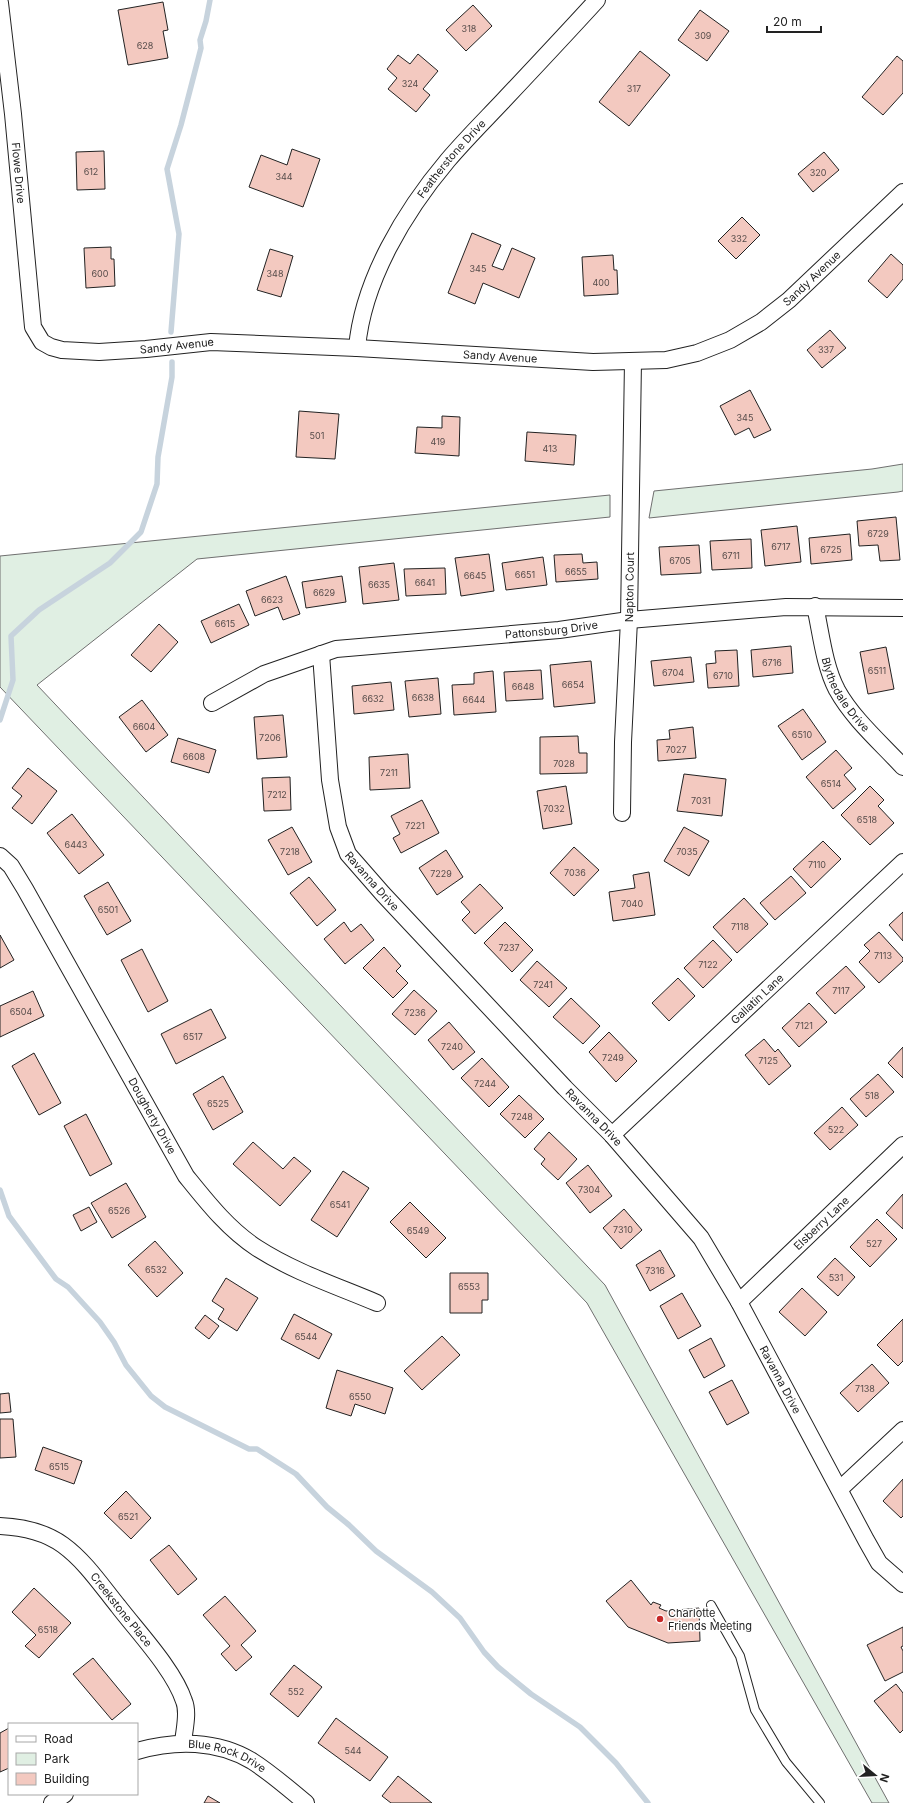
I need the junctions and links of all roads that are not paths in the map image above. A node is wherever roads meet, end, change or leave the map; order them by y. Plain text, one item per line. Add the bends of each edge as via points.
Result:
1 (597, 0) edge
2 (0, 2) edge
3 (903, 192) edge
4 (42, 342) joint
5 (357, 348) junction
6 (633, 361) junction
7 (815, 606) junction
8 (903, 608) edge
9 (629, 620) junction
10 (321, 654) junction
11 (212, 703) dead end
12 (903, 767) edge
13 (622, 813) dead end
14 (0, 856) edge
15 (903, 862) edge
16 (612, 1135) junction
17 (903, 1145) edge
18 (740, 1302) junction
19 (377, 1303) dead end
20 (903, 1430) edge
21 (840, 1489) junction
22 (0, 1526) edge
23 (903, 1584) edge
24 (711, 1604) dead end
25 (183, 1743) junction
26 (138, 1751) edge
27 (64, 1795) edge
28 (52, 1803) edge
29 (306, 1803) edge
30 (820, 1803) edge

1 - 5 street, Featherstone Drive via 448,160 417,202 380,266 364,306
2 - 4 street, Flowe Drive via 33,328
3 - 6 street, Sandy Avenue via 789,300 761,322 730,340 697,353 666,360
4 - 5 street, Sandy Avenue via 62,350 99,352 211,342
5 - 6 street, Sandy Avenue via 593,362
6 - 9 street, Napton Court
7 - 8 street, Pattonsburg Drive
7 - 9 street, Pattonsburg Drive
7 - 12 street, Blythedale Drive via 836,688 844,701
9 - 10 street, Pattonsburg Drive via 559,630 336,649
9 - 13 street, Napton Court
10 - 11 street, Pattonsburg Drive via 264,674
10 - 16 street, Ravanna Drive via 330,780 338,827 348,854
14 - 19 street, Dougherty Drive via 11,866 25,889 186,1176 209,1205 236,1232 274,1258
15 - 16 street, Gallatin Lane
16 - 18 street, Ravanna Drive via 701,1238
17 - 18 street, Elsberry Lane
18 - 21 street, Ravanna Drive
20 - 21 street
21 - 23 street, Ravanna Drive via 880,1562
22 - 25 street, Creekstone Place via 30,1529 54,1539 81,1561 177,1683 186,1711
24 - 30 lane via 740,1656 755,1710 786,1762
25 - 26 street, Blue Rock Drive via 158,1745
25 - 29 street, Blue Rock Drive via 214,1746 241,1755
27 - 28 street

